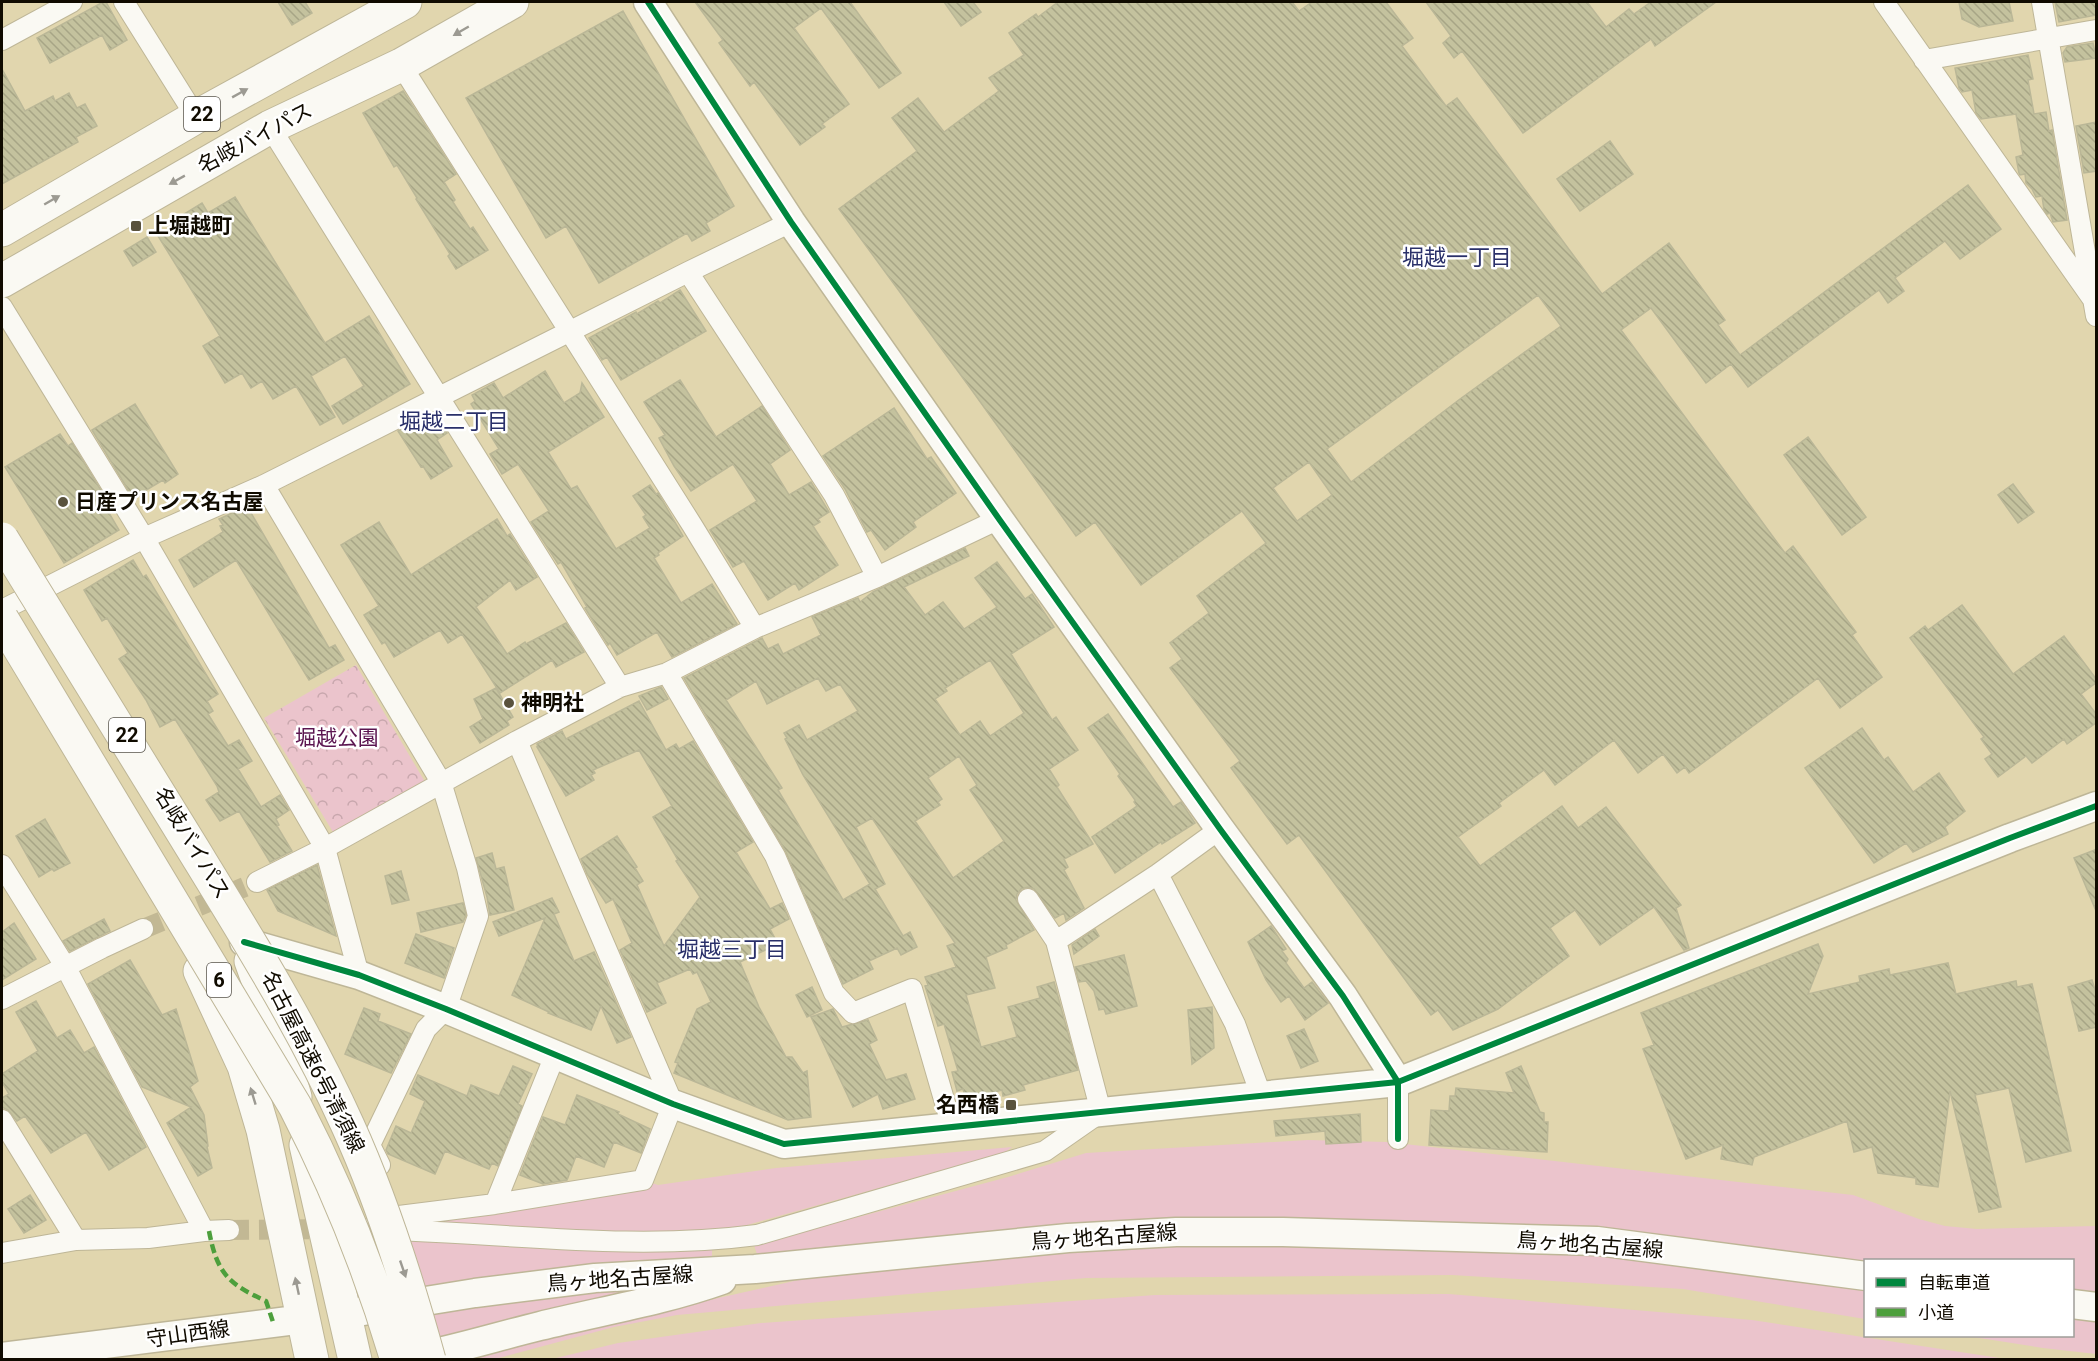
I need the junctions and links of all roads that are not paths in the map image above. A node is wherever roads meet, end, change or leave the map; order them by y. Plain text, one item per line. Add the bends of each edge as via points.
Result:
1 (72, 2) edge
2 (123, 2) edge
3 (405, 2) edge
4 (512, 2) edge
5 (648, 2) edge
6 (1884, 2) edge
7 (2042, 2) edge
8 (2097, 30) edge
9 (2048, 38) junction
10 (2, 40) edge
11 (1924, 60) junction
12 (402, 65) junction
13 (196, 117) junction
14 (270, 127) junction
15 (106, 220) junction
16 (791, 222) junction
17 (2, 230) edge
18 (2, 267) edge
19 (688, 272) junction
20 (2, 280) edge
21 (2, 307) edge
22 (2095, 309) edge
23 (571, 332) junction
24 (440, 396) junction
25 (264, 485) junction
26 (999, 519) junction
27 (2, 532) edge
28 (144, 538) junction
29 (2, 539) edge
30 (877, 577) junction
31 (38, 590) junction
32 (2, 610) edge
33 (2, 619) edge
34 (755, 628) junction
35 (2, 640) edge
36 (667, 673) junction
37 (620, 687) junction
38 (517, 741) junction
39 (441, 782) junction
40 (2097, 806) edge
41 (1220, 829) junction
42 (325, 848) junction
43 (2, 865) edge
44 (1158, 874) junction
45 (256, 882) tunnel mouth
46 (1028, 899) dead end
47 (143, 929) tunnel mouth
48 (1056, 941) junction
49 (244, 942) junction
50 (65, 966) junction
51 (359, 975) junction
52 (2, 999) edge
53 (446, 1008) junction
54 (555, 1055) junction
55 (1398, 1082) junction
56 (1261, 1095) junction
57 (673, 1104) junction
58 (1101, 1112) junction
59 (2, 1120) edge
60 (952, 1127) junction
61 (1398, 1139) dead end
62 (495, 1204) junction
63 (396, 1223) junction
64 (341, 1229) tunnel mouth
65 (229, 1230) tunnel mouth
66 (204, 1231) junction
67 (76, 1240) junction
68 (712, 1241) junction
69 (2, 1252) edge
70 (755, 1269) junction
71 (712, 1272) junction
72 (1864, 1276) edge
73 (2074, 1304) edge
74 (2097, 1306) edge
75 (350, 1335) edge
76 (308, 1341) edge
77 (434, 1356) edge
78 (2, 1357) edge
79 (397, 1359) edge
80 (403, 1359) edge

1 - 10 street
2 - 13 street
13 -> 3 highway, 22
4 -> 12 highway, 名岐バイパス / 22
5 - 16 street
6 - 11 street
7 - 9 street
8 - 9 street
9 - 11 street
9 - 22 street
11 - 22 street
12 - 14 highway, 名岐バイパス / 22
12 - 23 street
17 -> 13 highway, 22
14 -> 15 highway, 名岐バイパス / 22
14 - 24 street
15 - 18 street
15 - 20 highway, 名岐バイパス / 22
16 - 19 street
16 - 26 street
19 - 23 street
19 - 30 street via 834,495
21 - 28 street
23 - 24 street
23 - 34 street
24 - 25 street
24 - 37 street
25 - 28 street
25 - 39 street
26 - 30 street
26 - 41 street
27 - 31 highway, 名岐バイパス / 22
28 - 31 street
28 - 42 street
29 -> 77 highway, 名古屋高速6号清須線 / 6, bridge via 301,1030 375,1189
30 - 34 street
31 - 32 street
31 - 49 highway, 名岐バイパス / 22 via 224,891
33 - 79 highway, 名古屋高速6号清須線 / 6, bridge via 295,1106 356,1238
34 - 36 street
76 -> 35 highway via 263,1130 244,1066 189,950
36 - 37 street
36 - 60 street via 775,855 834,993 853,1013 912,989
37 - 38 street
38 - 39 street
38 - 57 street
39 - 42 street
39 - 53 street via 478,915
40 - 55 street
41 - 44 street
41 - 55 street via 1343,996
42 - 45 street
42 - 51 street
43 - 50 street
44 - 48 street
44 - 56 street via 1234,1024
46 - 48 street
47 - 50 street
48 - 58 street
49 - 51 street
49 - 75 highway, 名岐バイパス / 22 via 292,1080
50 - 52 street
50 - 66 street
51 - 53 street
53 - 54 street
53 - 63 street via 426,1029 370,1145 388,1183
54 - 57 street
54 - 62 street
55 - 56 street
55 - 61 street
56 - 58 street
57 - 60 street via 784,1144
57 - 62 street via 643,1180
58 - 60 street
58 - 68 street via 1046,1151 757,1235
59 - 67 street
62 - 63 street
63 - 64 street
63 - 68 street via 593,1240
65 - 66 street
66 - 67 street via 148,1238
67 - 69 street
68 - 71 street
70 - 71 street, 鳥ヶ地名古屋線
70 - 72 street, 鳥ヶ地名古屋線 via 1068,1238 1283,1232 1597,1241
70 - 77 street via 685,1293 539,1326
71 - 75 street, 鳥ヶ地名古屋線 via 595,1278 475,1293
73 - 74 street
76 - 78 street, 守山西線
77 - 80 street

